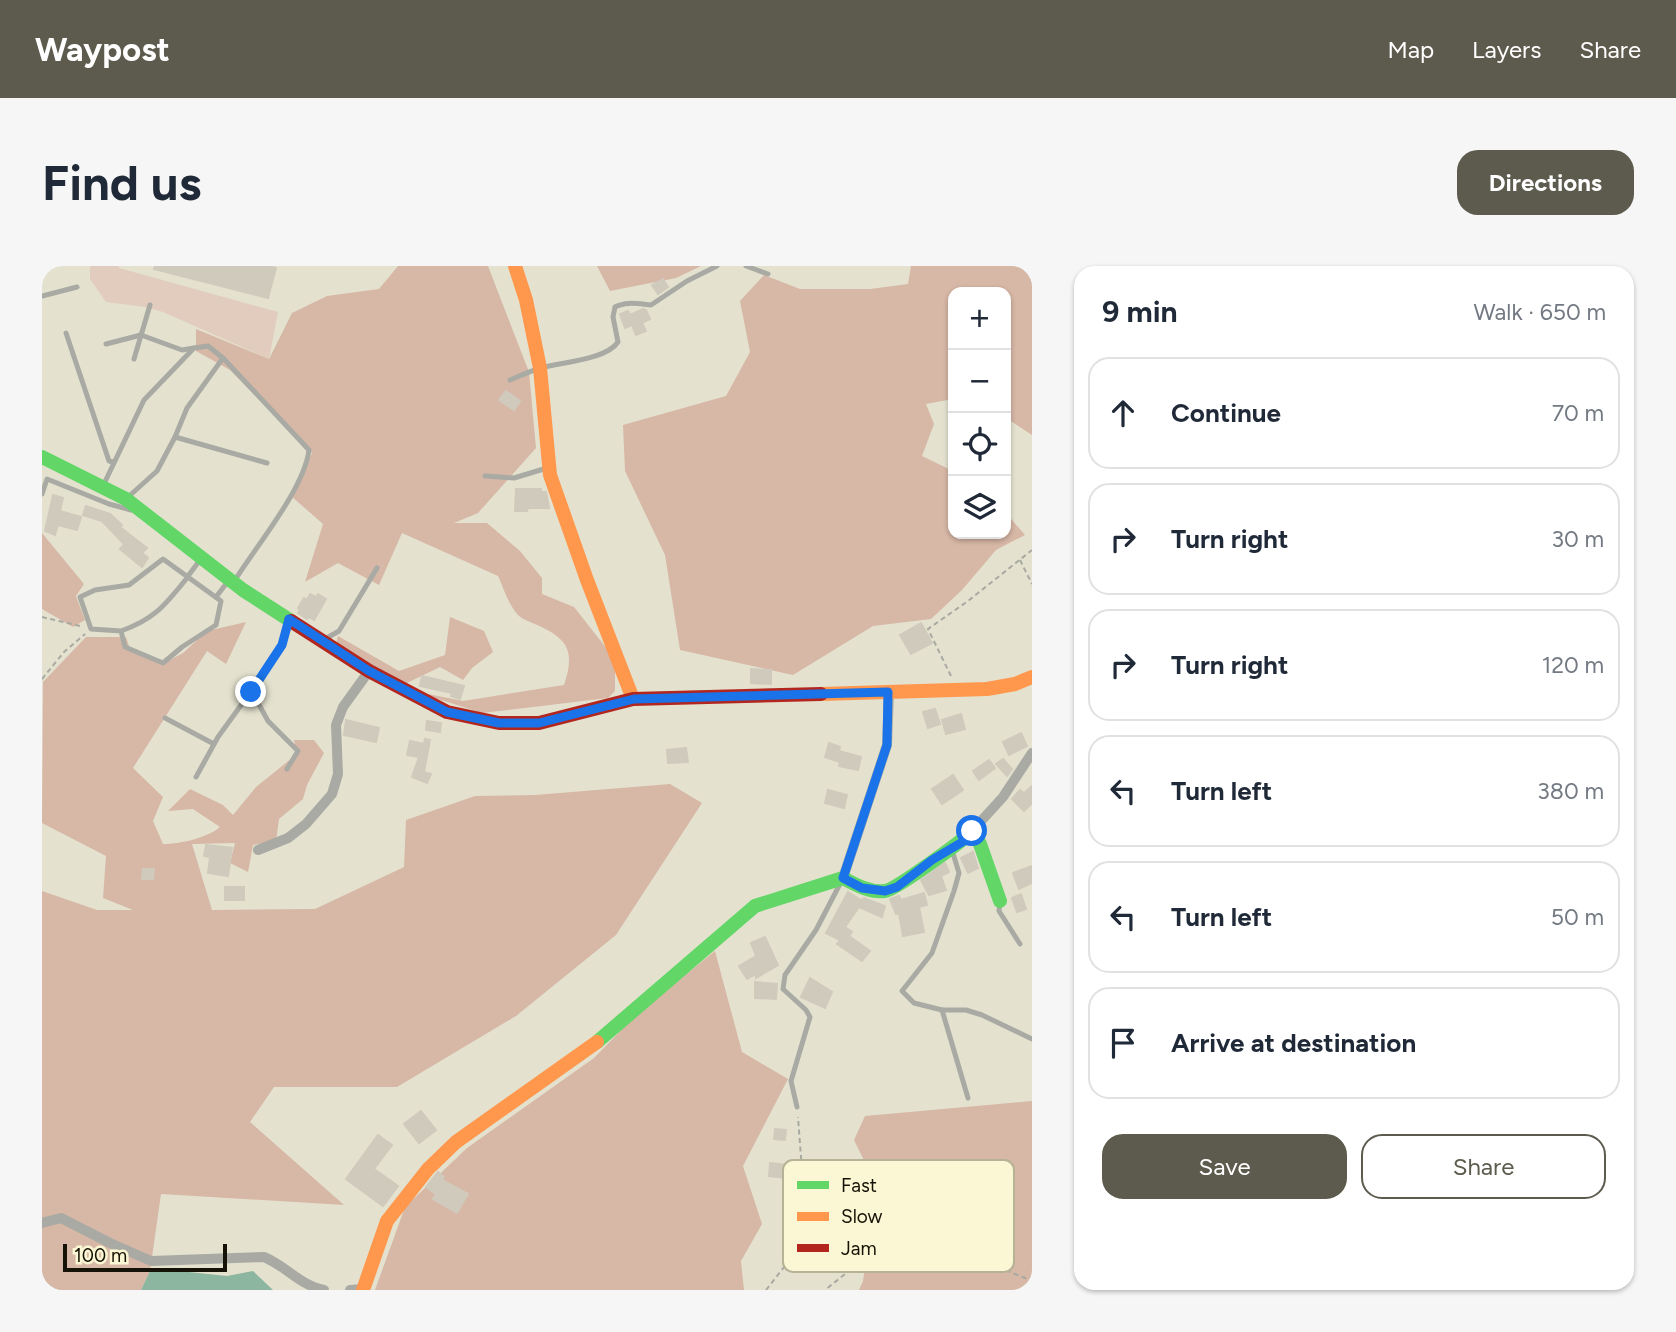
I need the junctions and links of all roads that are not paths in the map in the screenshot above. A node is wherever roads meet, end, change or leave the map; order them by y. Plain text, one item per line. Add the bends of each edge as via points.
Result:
1 (515, 266) edge
2 (717, 266) edge
3 (746, 266) edge
4 (768, 274) dead end
5 (77, 287) dead end
6 (42, 296) edge
7 (150, 305) dead end
8 (66, 333) dead end
9 (141, 335) junction
10 (106, 344) dead end
11 (194, 348) junction
12 (223, 358) junction
13 (134, 359) dead end
14 (540, 369) junction
15 (510, 380) dead end
16 (175, 437) junction
17 (42, 457) edge
18 (114, 462) junction
19 (267, 463) dead end
20 (550, 467) junction
21 (485, 476) dead end
22 (102, 487) junction
23 (42, 494) edge
24 (127, 499) junction
25 (148, 514) junction
26 (202, 557) junction
27 (377, 568) dead end
28 (188, 576) junction
29 (231, 581) junction
30 (216, 597) junction
31 (289, 619) junction
32 (121, 631) junction
33 (323, 640) junction
34 (369, 671) junction
35 (1032, 677) edge
36 (251, 692) junction
37 (888, 692) junction
38 (634, 699) junction
39 (165, 718) dead end
40 (214, 744) junction
41 (1032, 752) edge
42 (287, 769) dead end
43 (196, 777) dead end
44 (972, 831) junction
45 (951, 848) junction
46 (258, 850) dead end
47 (843, 878) junction
48 (1000, 901) joint
49 (1020, 944) dead end
50 (942, 1010) junction
51 (1032, 1039) edge
52 (968, 1098) dead end
53 (797, 1107) road end
54 (42, 1223) edge
55 (324, 1290) edge
56 (350, 1290) edge
57 (363, 1290) edge

1 - 14 street
2 - 14 lane via 651,305 615,307 618,342 614,347
3 - 4 lane
5 - 6 lane
7 - 9 lane
8 - 18 lane via 109,461
9 - 10 lane
9 - 11 lane via 183,349
9 - 13 lane
11 - 12 lane via 208,346
11 - 18 lane via 144,400
12 - 16 lane via 187,408
12 - 29 lane via 309,450 295,489
14 - 15 lane
14 - 20 street
16 - 19 lane
16 - 24 lane via 157,471
17 - 22 street
18 - 22 lane
20 - 21 lane via 514,478
20 - 38 street via 587,580
22 - 24 street
23 - 25 lane via 47,479
24 - 25 street
25 - 26 street
26 - 28 lane
26 - 29 street
27 - 33 lane via 339,631
28 - 30 lane
28 - 32 lane via 162,610
28 - 32 lane via 163,559 129,585 80,597 91,629
29 - 30 lane
29 - 31 street
30 - 32 lane via 221,601 216,625 163,663 125,647
31 - 33 street
31 - 36 lane via 282,645
33 - 34 street
34 - 38 street via 447,712 499,723 539,723
34 - 46 street via 336,725 338,774 332,794 288,838
35 - 37 street via 987,689
36 - 40 lane
36 - 42 lane via 268,721 298,751
37 - 38 street
37 - 47 street via 887,745
39 - 40 lane
40 - 43 lane
41 - 44 street via 1003,797
44 - 45 street
44 - 48 street
45 - 47 street via 885,891 862,888
45 - 50 lane via 959,873 954,891 932,953 902,991 914,1003
47 - 53 lane via 816,930 785,975 783,989 810,1017 791,1081
47 - 57 street via 755,906 592,1046 456,1142 387,1221
48 - 49 lane via 999,911
50 - 51 lane via 982,1015
50 - 52 lane
54 - 55 street via 61,1218 151,1261 264,1256 311,1288
56 - 57 street

